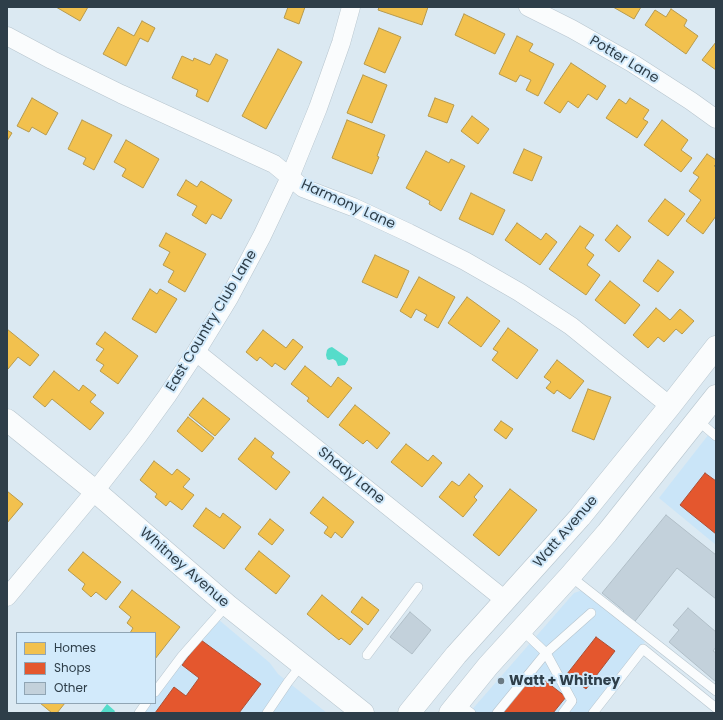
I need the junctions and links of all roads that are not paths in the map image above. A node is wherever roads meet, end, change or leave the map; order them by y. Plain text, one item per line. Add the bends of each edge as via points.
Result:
1 (351, 7) edge
2 (528, 7) edge
3 (7, 36) edge
4 (716, 119) edge
5 (290, 177) junction
6 (716, 347) edge
7 (196, 352) junction
8 (716, 396) edge
9 (670, 406) junction
10 (7, 420) edge
11 (697, 420) junction
12 (716, 436) edge
13 (94, 491) junction
14 (570, 576) junction
15 (418, 587) dead end
16 (7, 597) edge
17 (505, 600) junction
18 (227, 605) junction
19 (591, 613) dead end
20 (521, 629) junction
21 (546, 653) junction
22 (367, 654) dead end
23 (302, 664) junction
24 (156, 691) edge
25 (716, 691) edge
26 (145, 704) edge
27 (716, 708) edge
28 (459, 710) edge
29 (139, 713) edge
30 (267, 713) edge
31 (363, 713) edge
32 (409, 713) edge
33 (497, 713) edge
34 (563, 713) edge
35 (593, 713) edge

1 - 5 street, East Country Club Lane via 318,108
2 - 4 street, Potter Lane via 632,63
3 - 5 street, Harmony Lane via 121,94 274,164
5 - 7 street, East Country Club Lane via 229,298
5 - 9 street, Harmony Lane via 303,188 409,233 519,292 571,326
6 - 9 main road, Watt Avenue
7 - 13 street, East Country Club Lane via 167,396
7 - 17 street, Shady Lane
8 - 11 main road
9 - 17 main road, Watt Avenue via 580,517
10 - 13 main road, Whitney Avenue
11 - 12 lane
11 - 14 main road
13 - 16 street, East Country Club Lane
13 - 18 main road, Whitney Avenue
14 - 20 main road
14 - 25 lane
15 - 22 lane
17 - 32 main road, Watt Avenue
18 - 23 main road, Whitney Avenue
18 - 24 lane via 182,656
19 - 21 lane
20 - 21 lane
20 - 28 main road via 488,666
21 - 33 lane
21 - 34 lane via 572,701
23 - 30 lane
23 - 31 main road, Whitney Avenue
26 - 29 lane
27 - 35 lane via 643,648

